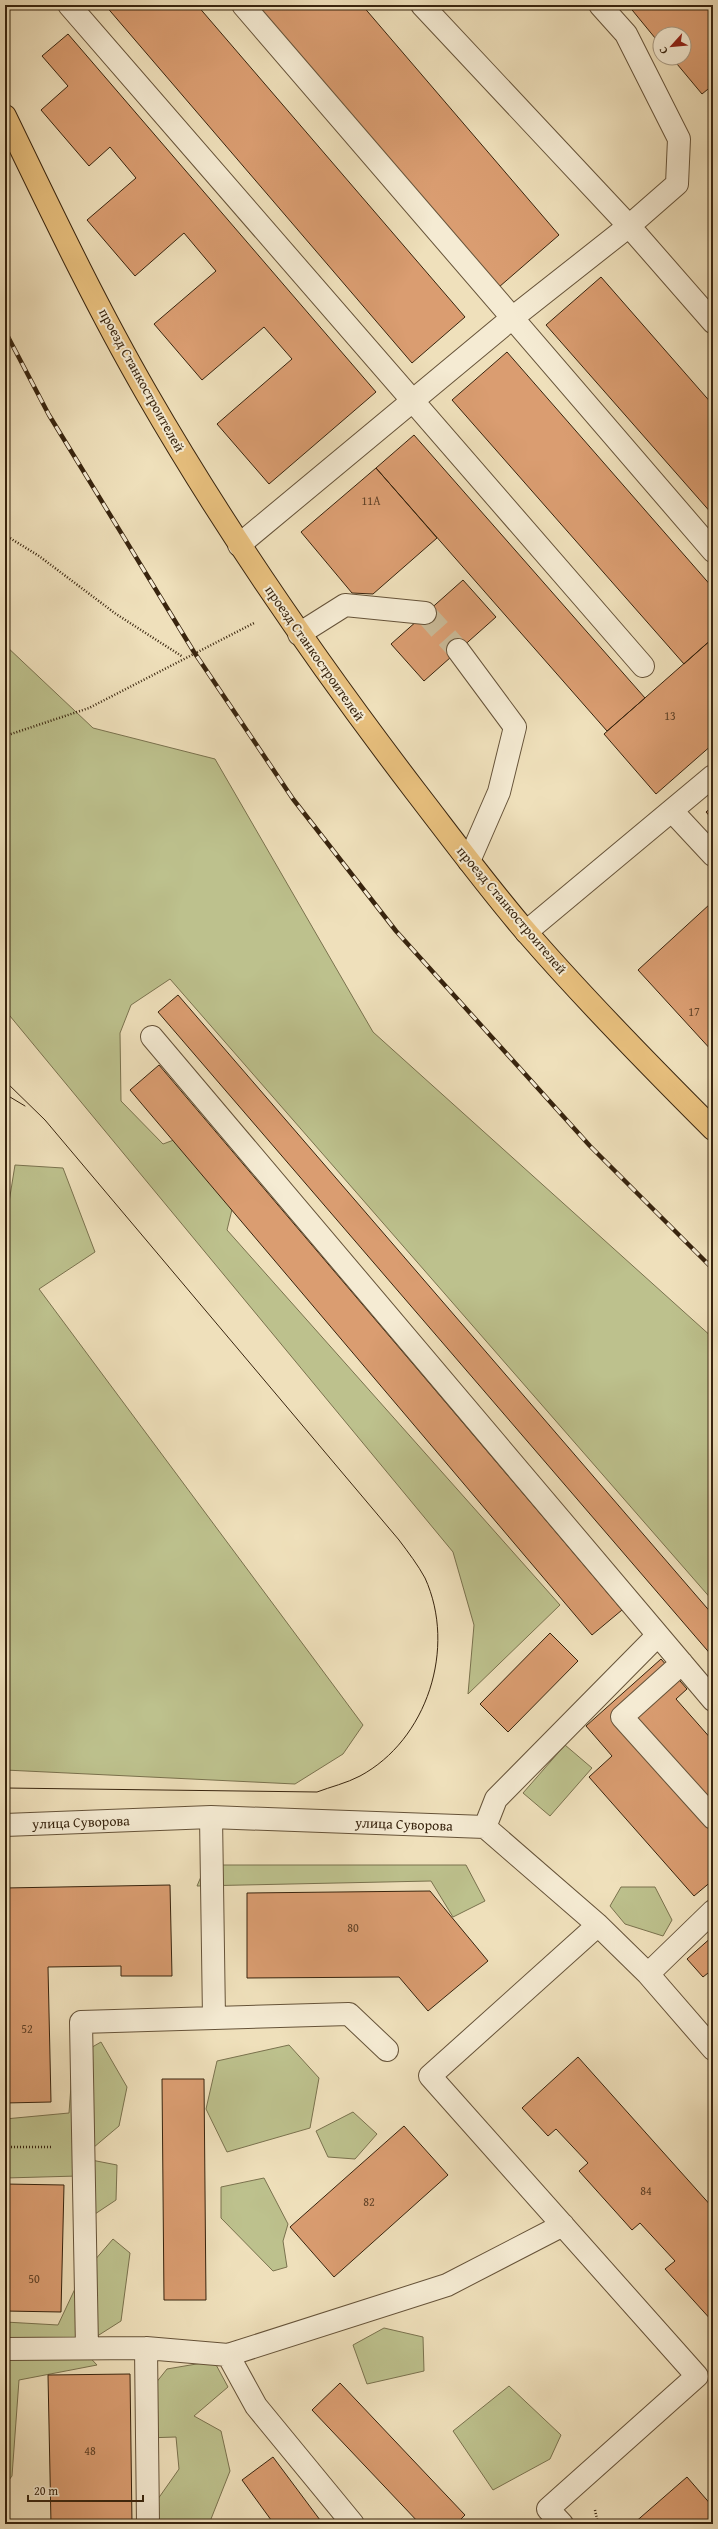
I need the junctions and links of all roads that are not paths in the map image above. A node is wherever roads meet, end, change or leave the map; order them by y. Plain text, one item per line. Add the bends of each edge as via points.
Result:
1 (69, 5) edge
2 (243, 5) edge
3 (422, 5) edge
4 (600, 5) edge
5 (5, 116) edge
6 (629, 226) junction
7 (511, 319) junction
8 (713, 322) edge
9 (413, 401) junction
10 (239, 545) junction
11 (713, 551) edge
12 (425, 613) tunnel mouth
13 (299, 634) junction
14 (458, 650) tunnel mouth
15 (642, 666) dead end
16 (713, 776) edge
17 (672, 811) junction
18 (713, 855) edge
19 (469, 861) junction
20 (526, 932) junction
21 (152, 1038) dead end
22 (713, 1129) edge
23 (658, 1635) junction
24 (682, 1663) junction
25 (713, 1700) edge
26 (211, 1817) junction
27 (713, 1818) edge
28 (5, 1825) edge
29 (485, 1827) junction
30 (713, 1911) edge
31 (598, 1925) junction
32 (648, 1974) junction
33 (214, 2018) junction
34 (713, 2049) edge
35 (387, 2050) dead end
36 (563, 2225) junction
37 (87, 2348) junction
38 (146, 2348) junction
39 (5, 2349) edge
40 (228, 2355) junction
41 (148, 2524) edge
42 (352, 2524) edge
43 (562, 2524) edge

1 - 9 street
2 - 7 street
3 - 6 street
4 - 6 street via 626,34 679,139 677,184
5 - 10 main road, проезд Станкостроителей via 62,234 146,393
6 - 7 street
6 - 8 street
7 - 9 street
7 - 11 street
9 - 10 street
9 - 15 street
10 - 13 main road, проезд Станкостроителей
12 - 13 street via 345,605
13 - 19 main road, проезд Станкостроителей via 356,714
14 - 19 street via 515,727 499,792
16 - 17 street
17 - 18 street
17 - 20 street
19 - 20 main road, проезд Станкостроителей
20 - 22 main road, проезд Станкостроителей via 611,1026
21 - 23 street
23 - 24 street
23 - 29 street via 496,1799
24 - 25 street
24 - 27 street via 622,1717
26 - 28 street, улица Суворова
26 - 29 street, улица Суворова
26 - 33 street
29 - 31 street
30 - 32 street
31 - 32 street
31 - 36 street via 430,2076
32 - 34 street
33 - 35 street via 349,2014
33 - 37 street via 81,2022
36 - 40 street via 447,2285
36 - 43 street via 697,2376 548,2509
37 - 38 street
37 - 39 street
38 - 40 street
38 - 41 street
40 - 42 street via 256,2406

